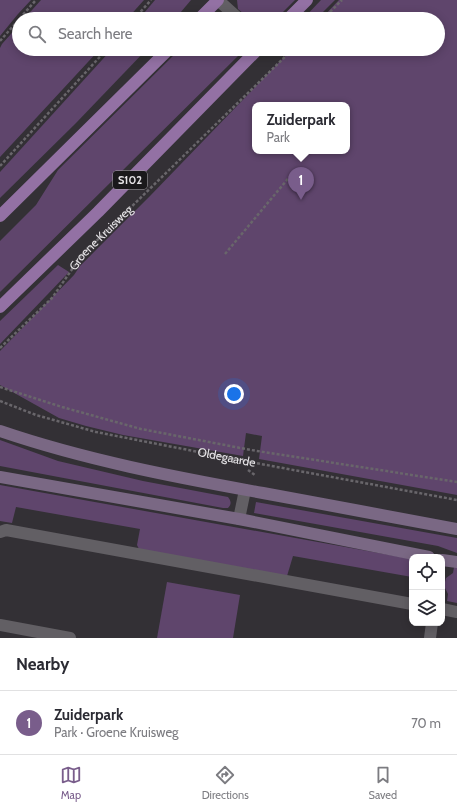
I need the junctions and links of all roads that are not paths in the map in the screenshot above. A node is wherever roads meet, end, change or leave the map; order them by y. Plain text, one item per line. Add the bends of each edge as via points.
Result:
1 (218, 0) edge
2 (307, 0) edge
3 (206, 12) edge
4 (231, 12) edge
5 (295, 12) edge
6 (162, 56) edge
7 (251, 56) edge
8 (0, 216) edge
9 (0, 307) edge
10 (0, 431) edge
11 (0, 477) edge
12 (245, 490) junction
13 (239, 518) junction
14 (457, 529) edge
15 (0, 532) edge
16 (414, 554) edge
17 (457, 562) edge
18 (445, 563) edge
19 (409, 603) edge
20 (445, 610) edge
21 (457, 612) edge
22 (0, 625) edge
23 (432, 626) edge
24 (70, 638) edge
25 (430, 638) edge

1 - 3 main road
1 - 4 street
2 - 5 main road
6 - 8 main road
7 - 9 main road, Groene Kruisweg / S102 via 98,212
10 - 12 main road via 104,462
11 - 13 main road
12 - 13 street
12 - 14 main road
13 - 16 main road
15 - 19 street via 6,530
17 - 18 main road
20 - 21 street
22 - 24 street
23 - 25 street

